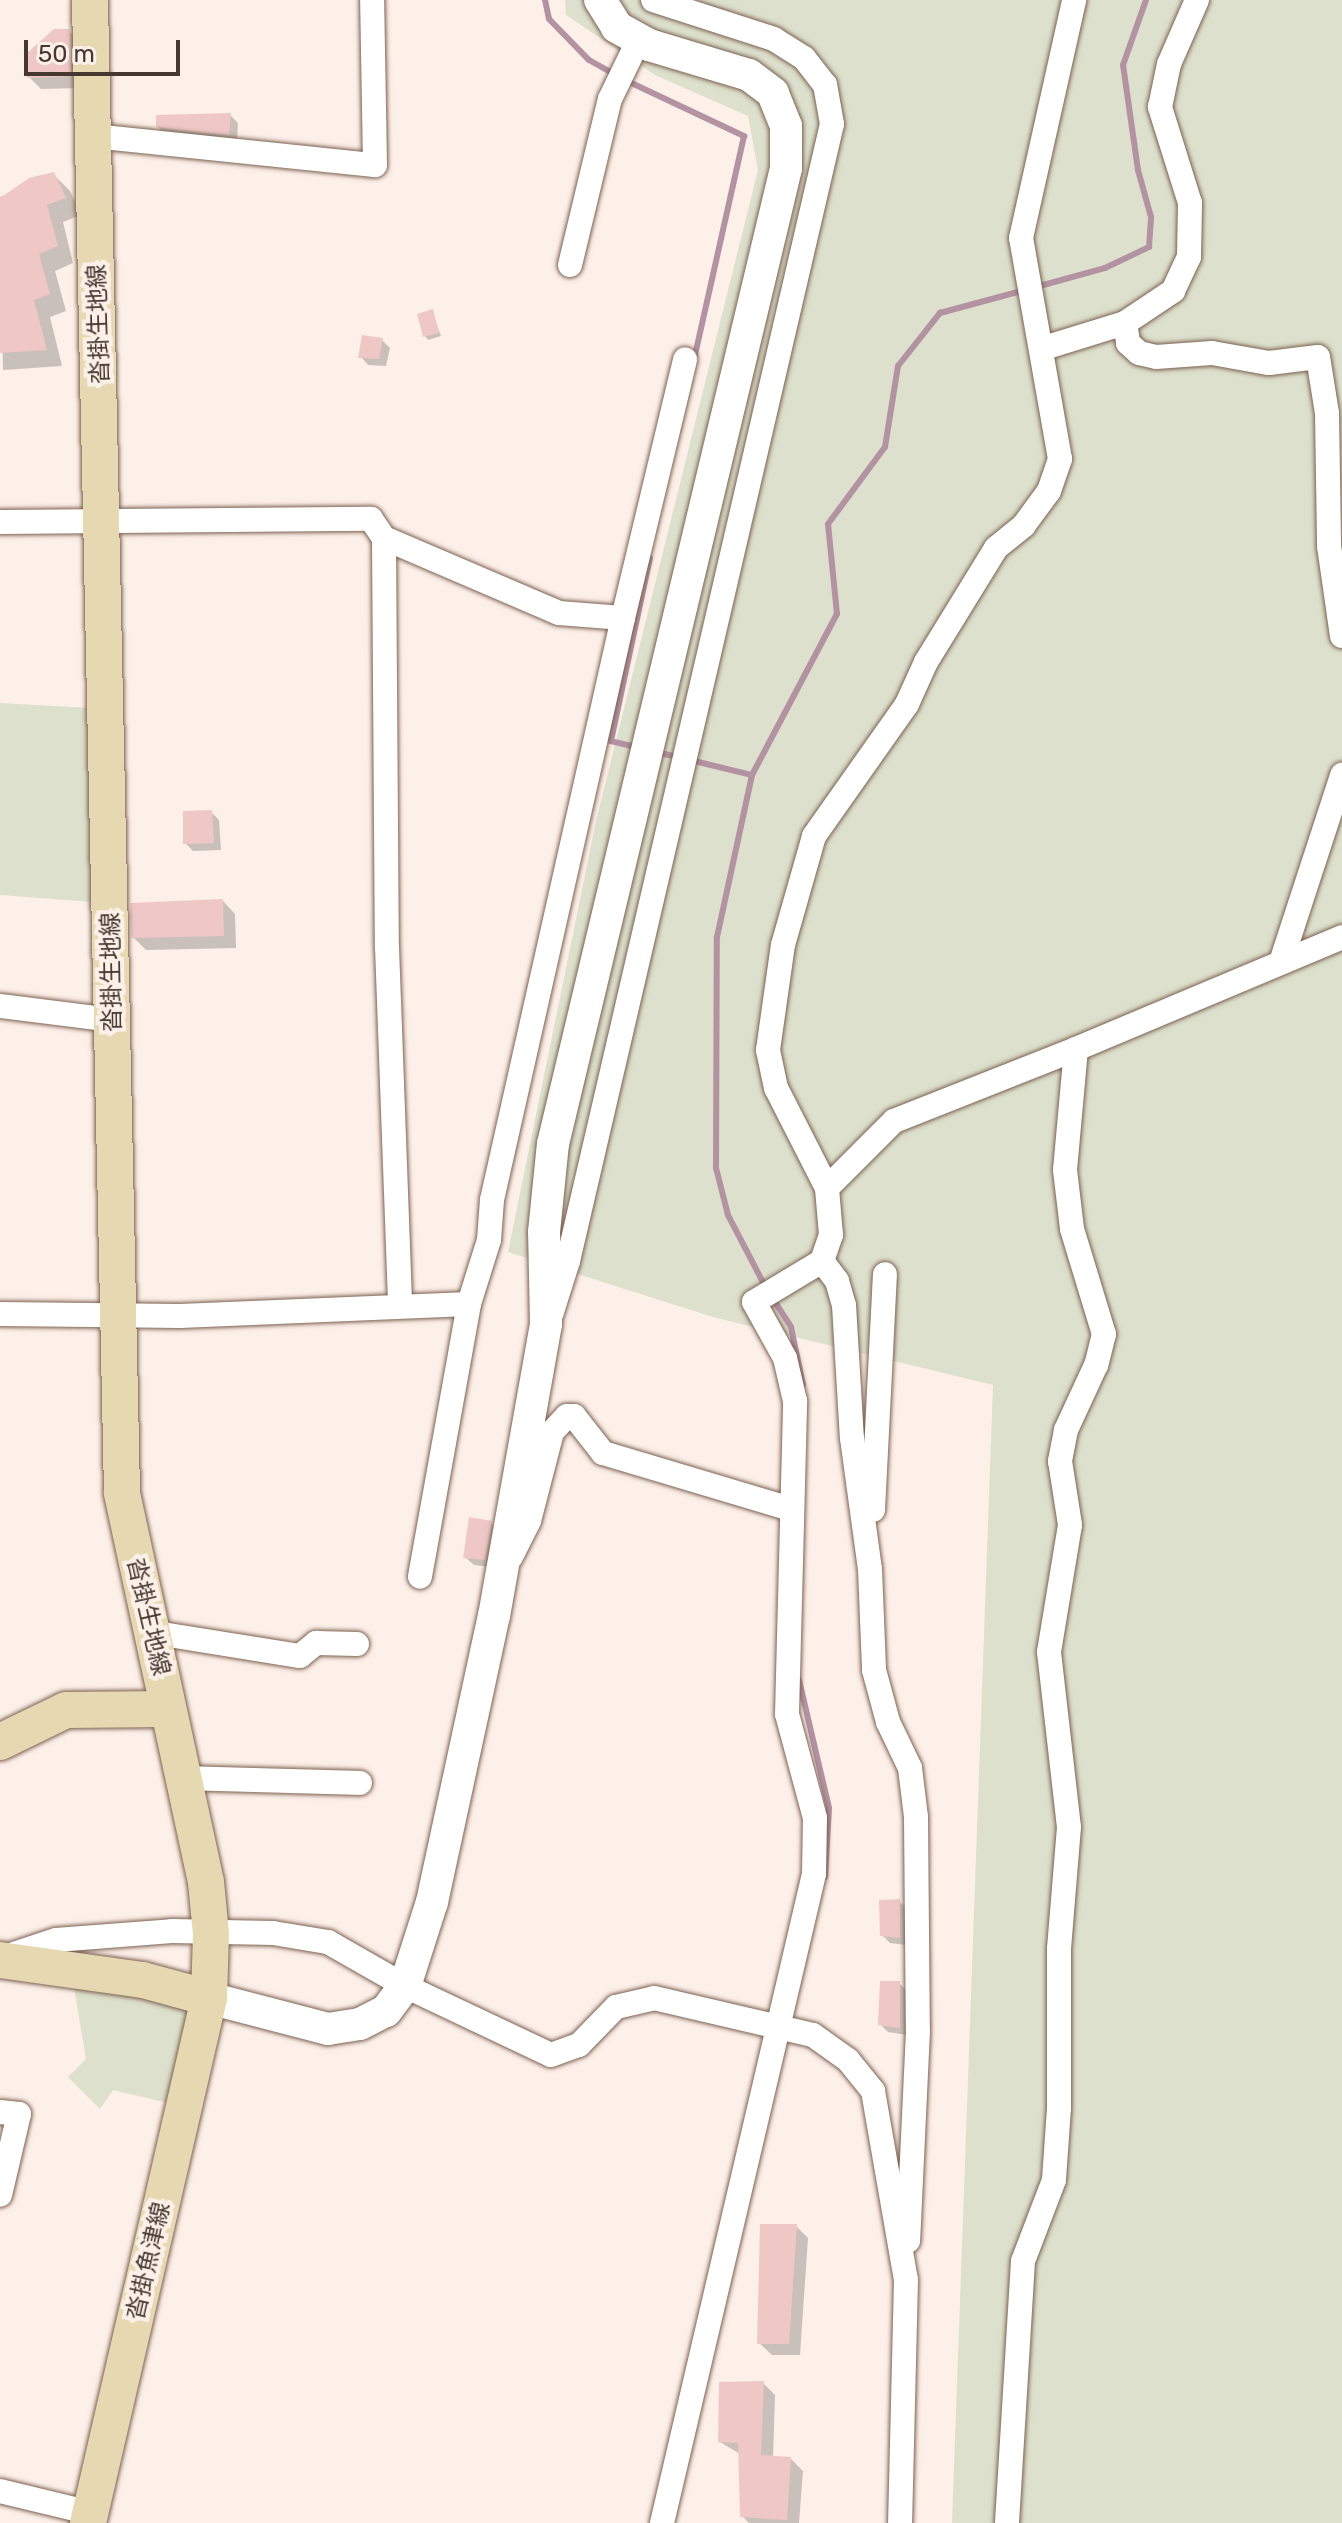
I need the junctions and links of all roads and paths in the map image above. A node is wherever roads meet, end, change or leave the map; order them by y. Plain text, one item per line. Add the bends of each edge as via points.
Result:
1 (90, 0) edge
2 (372, 0) edge
3 (600, 0) edge
4 (653, 0) edge
5 (1074, 0) edge
6 (1197, 0) edge
7 (639, 39) junction
8 (93, 136) junction
9 (570, 265) dead end
10 (1125, 323) junction
11 (1044, 348) junction
12 (685, 359) dead end
13 (104, 521) junction
14 (0, 522) edge
15 (384, 538) junction
16 (623, 618) junction
17 (1342, 636) edge
18 (1342, 775) edge
19 (1342, 937) edge
20 (1282, 959) junction
21 (0, 1006) edge
22 (113, 1020) junction
23 (1076, 1049) junction
24 (827, 1188) junction
25 (822, 1261) junction
26 (885, 1274) dead end
27 (469, 1304) junction
28 (400, 1306) junction
29 (0, 1314) edge
30 (119, 1316) junction
31 (546, 1324) junction
32 (791, 1509) junction
33 (870, 1569) junction
34 (420, 1577) dead end
35 (501, 1577) junction
36 (150, 1632) junction
37 (357, 1644) dead end
38 (168, 1709) junction
39 (0, 1742) edge
40 (184, 1778) junction
41 (360, 1783) dead end
42 (211, 1934) junction
43 (0, 1959) edge
44 (405, 1986) junction
45 (209, 1998) junction
46 (776, 2026) junction
47 (0, 2112) edge
48 (0, 2195) edge
49 (906, 2280) junction
50 (0, 2491) edge
51 (90, 2518) edge
52 (662, 2523) edge
53 (900, 2523) edge
54 (1007, 2523) edge

1 - 8 main road, 沓掛生地線
2 - 8 street via 375,165
3 - 7 street via 617,27
4 - 31 street via 774,39 804,58 825,85 832,124 568,1261
5 - 11 street via 1021,238
6 - 10 street via 1169,64 1160,107 1190,203 1189,257 1173,291
7 - 9 street via 610,99
7 - 31 street via 749,75 773,93 786,126 786,168 553,1144 544,1232
8 - 13 main road, 沓掛生地線
10 - 11 street
10 - 17 street via 1128,343 1156,357 1212,353 1269,363 1318,357 1327,413 1329,546
11 - 24 street via 1060,459 1049,491 1024,525 996,548 926,662 907,704 814,836 794,895 768,1050 776,1088
12 - 16 street
13 - 14 street
13 - 15 street via 371,519
13 - 22 main road, 沓掛生地線
15 - 16 street via 559,613
15 - 28 street via 387,947
16 - 27 street via 492,1200 489,1240
18 - 20 street
19 - 20 street
20 - 23 street
21 - 22 street
22 - 30 main road, 沓掛生地線
23 - 24 street via 894,1121
23 - 54 street via 1065,1170 1072,1229 1104,1334 1066,1430 1060,1461 1070,1525 1049,1652 1069,1827 1059,1949 1059,2108 1054,2180 1023,2261
24 - 25 street via 831,1235
25 - 32 street via 754,1302 785,1358 795,1401
25 - 33 street via 837,1281 844,1305 852,1438
26 - 33 street
27 - 28 street
27 - 34 street
28 - 30 street
29 - 30 street
30 - 36 main road, 沓掛生地線 via 122,1492
31 - 35 street
32 - 35 street via 603,1453 574,1416 567,1416 552,1432 529,1521
32 - 46 street via 787,1714 815,1818 814,1874
33 - 49 street via 874,1670 888,1722 910,1768 916,1817 918,2031
35 - 44 street via 432,1902
36 - 37 street via 300,1656 316,1643
36 - 38 main road, 沓掛生地線
38 - 39 main road via 66,1710
38 - 40 main road, 沓掛生地線
40 - 41 street
40 - 42 main road, 沓掛生地線
42 - 43 street via 172,1931 56,1940
42 - 44 street via 273,1933 328,1942
42 - 45 main road, 沓掛魚津線
43 - 45 main road via 143,1980
44 - 45 street via 386,2011 360,2024 328,2029
44 - 46 street via 551,2055 579,2045 616,2007 654,1998
45 - 51 main road, 沓掛魚津線
46 - 49 street via 813,2035 848,2060 873,2091
46 - 52 street
47 - 48 street via 19,2114
49 - 53 street
50 - 51 street

